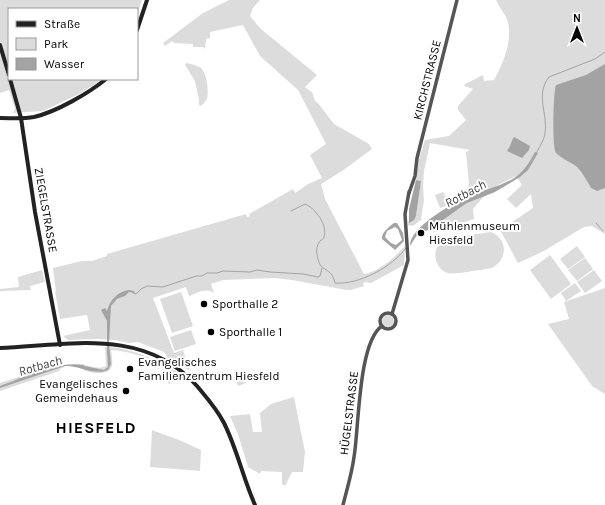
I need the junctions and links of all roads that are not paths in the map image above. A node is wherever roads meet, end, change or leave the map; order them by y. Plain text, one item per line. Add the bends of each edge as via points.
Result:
1 (147, 0) edge
2 (457, 0) edge
3 (138, 27) edge
4 (0, 45) edge
5 (8, 72) edge
6 (10, 80) edge
7 (105, 80) edge
8 (0, 118) edge
9 (21, 118) junction
10 (392, 314) junction
11 (382, 326) junction
12 (60, 345) junction
13 (0, 348) edge
14 (255, 505) edge
15 (343, 505) edge

1 - 3 main road
2 - 10 street, KIRCHSTRASSE via 415,176 408,193 405,214 408,260
4 - 5 main road
6 - 9 main road, ZIEGELSTRASSE
7 - 9 main road via 50,112
8 - 9 main road
9 - 12 main road, ZIEGELSTRASSE via 35,212
10 - 11 street via 382,316
10 - 11 street via 396,319 395,325 388,329
11 - 15 street, HÜGELSTRASSE via 367,355 360,389 355,456
12 - 13 main road
12 - 14 main road via 113,344 140,350 173,366 191,380 224,422

